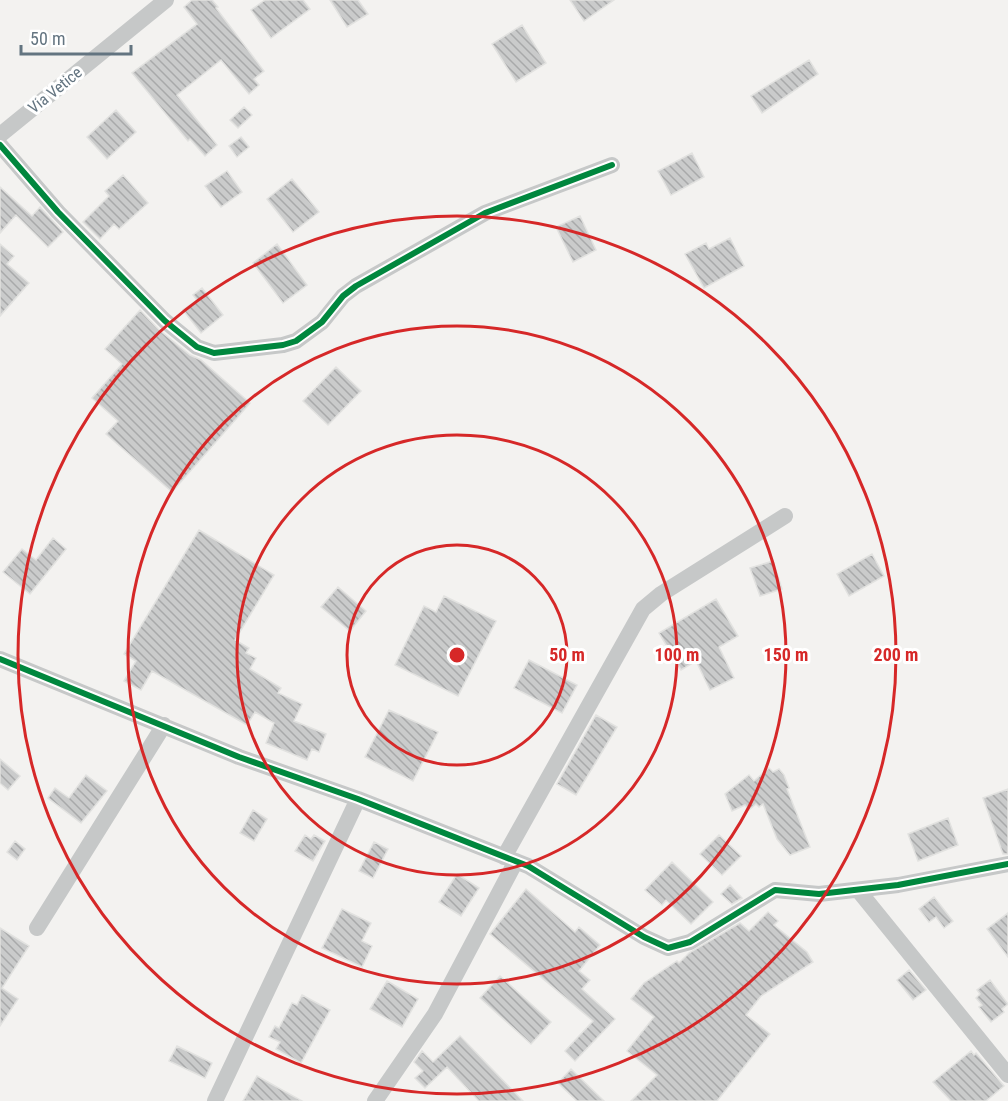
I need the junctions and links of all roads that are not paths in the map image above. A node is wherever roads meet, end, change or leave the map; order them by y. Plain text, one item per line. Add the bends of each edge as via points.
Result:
1 (166, 0) edge
2 (0, 135) edge
3 (0, 145) edge
4 (612, 165) dead end
5 (786, 516) dead end
6 (0, 659) edge
7 (164, 725) junction
8 (358, 799) junction
9 (510, 859) junction
10 (1008, 864) edge
11 (858, 890) junction
12 (37, 928) dead end
13 (1008, 1075) edge
14 (215, 1101) edge
15 (375, 1101) edge

1 - 2 street, Via Vetice
3 - 4 street via 58,212 165,321 197,346 214,352 296,341 322,322 356,286 485,213
5 - 9 street via 643,609
6 - 7 street
7 - 8 street via 239,757
7 - 12 street
8 - 9 street
8 - 14 street
9 - 11 street via 668,948 690,942 775,890 819,894
9 - 15 street via 435,1014
10 - 11 street
11 - 13 street

